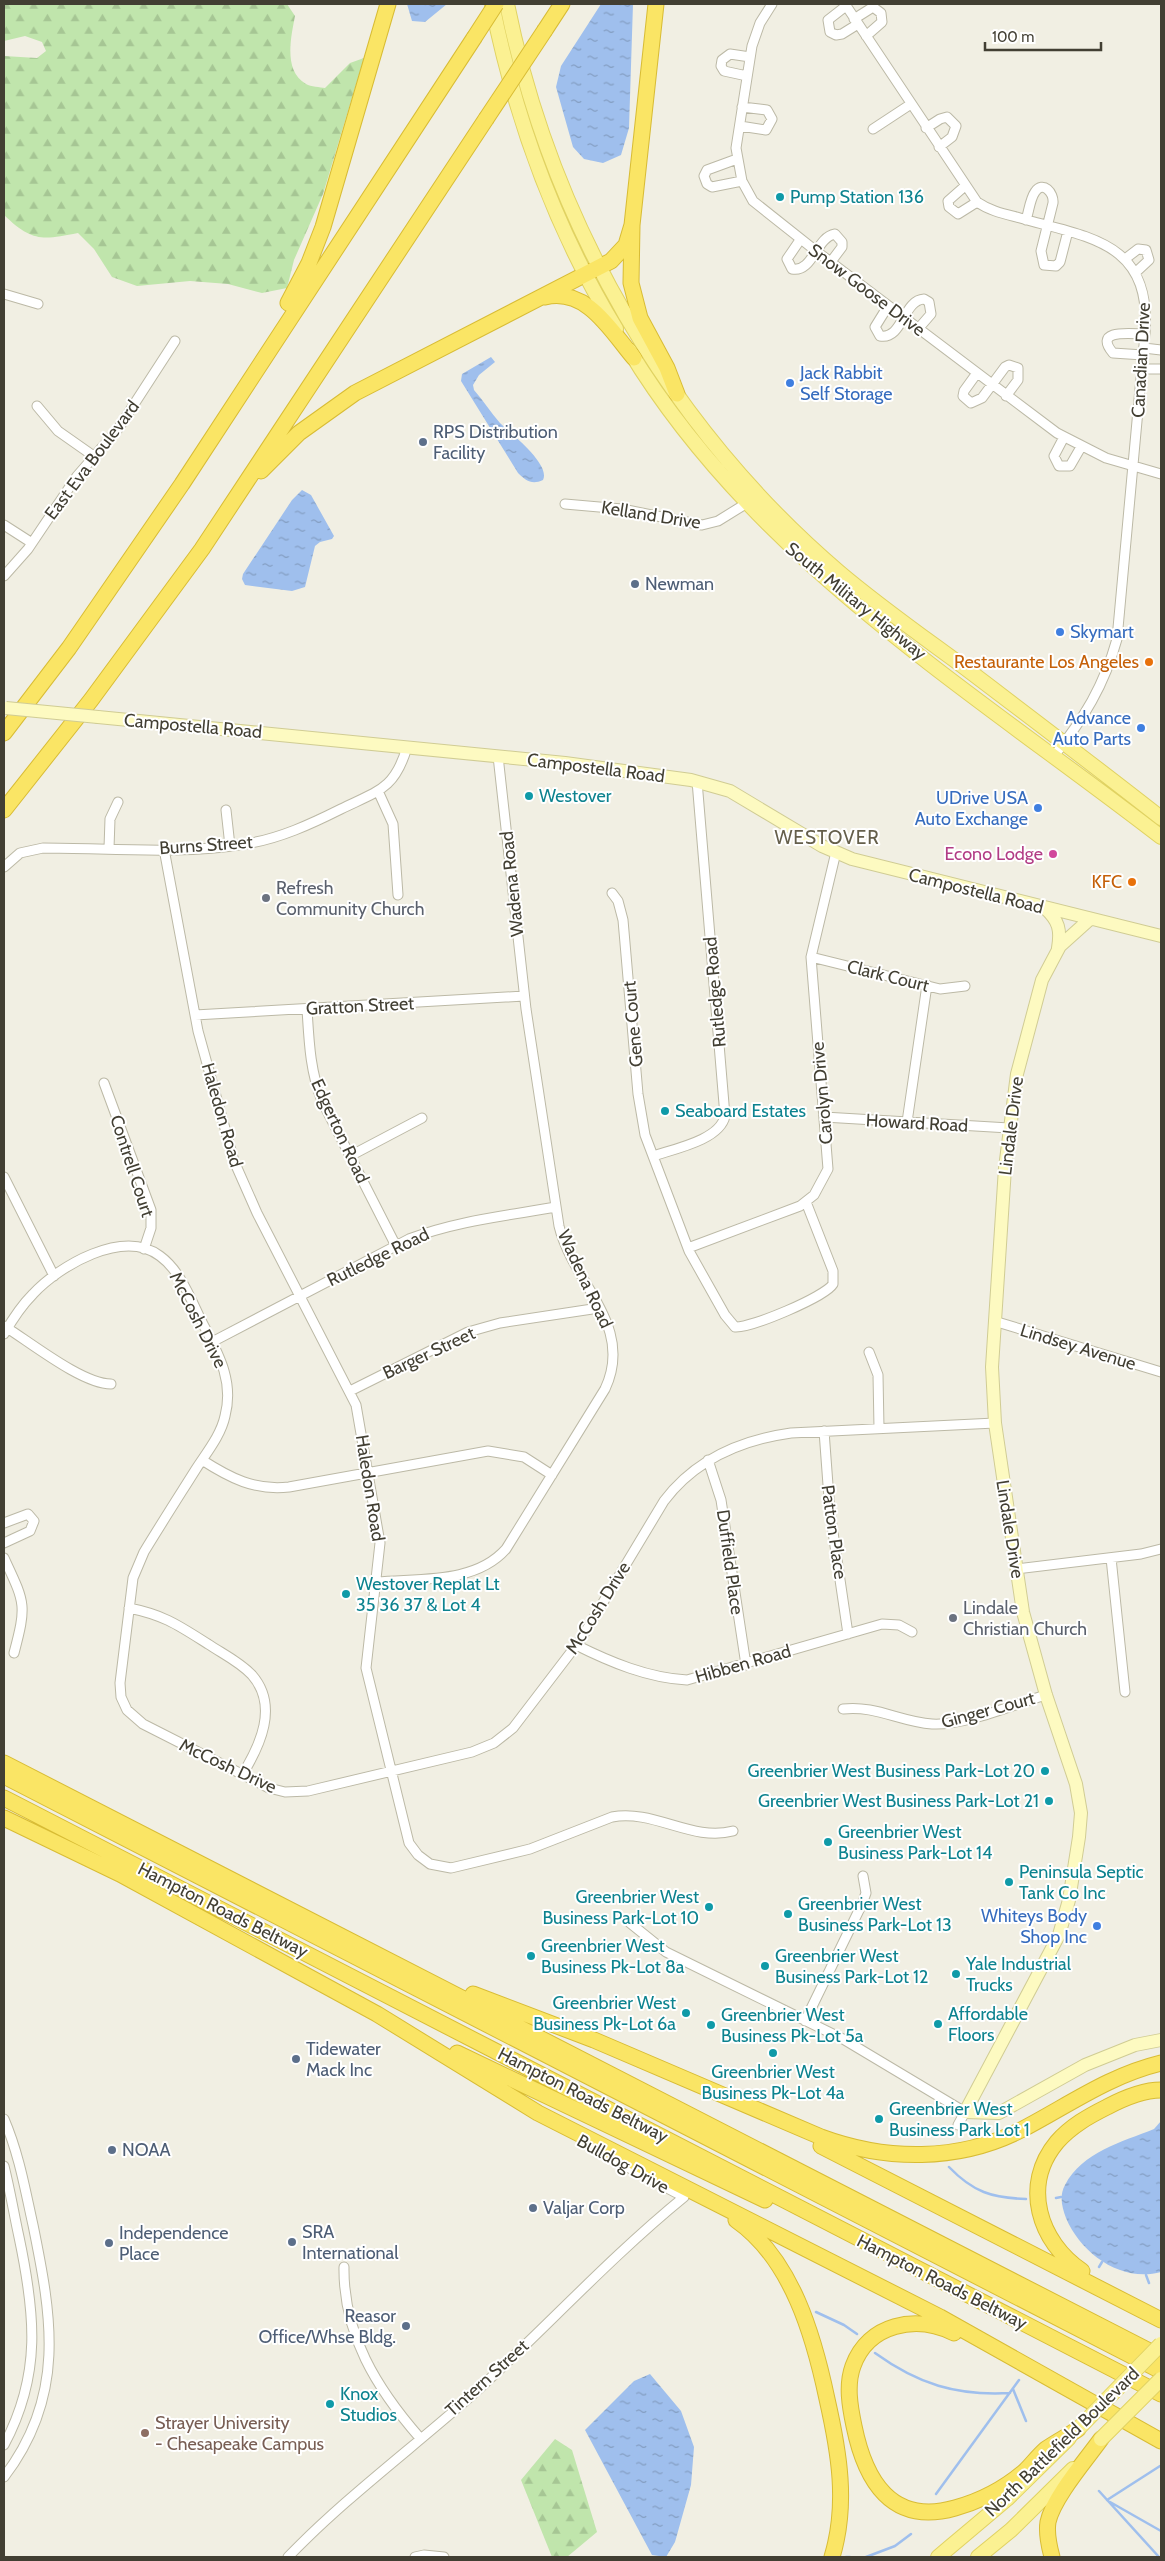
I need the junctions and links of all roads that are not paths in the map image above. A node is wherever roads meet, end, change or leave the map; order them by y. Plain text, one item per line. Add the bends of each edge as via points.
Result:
1 (388, 4) edge
2 (492, 4) edge
3 (496, 4) edge
4 (507, 4) edge
5 (562, 4) edge
6 (656, 4) edge
7 (772, 4) edge
8 (846, 5) edge
9 (856, 21) junction
10 (866, 36) junction
11 (750, 57) junction
12 (747, 76) junction
13 (911, 104) junction
14 (742, 107) junction
15 (740, 126) junction
16 (926, 128) junction
17 (873, 129) dead end
18 (939, 147) junction
19 (737, 159) junction
20 (742, 181) junction
21 (965, 186) junction
22 (977, 202) junction
23 (1026, 220) junction
24 (632, 225) junction
25 (1047, 225) junction
26 (1068, 232) junction
27 (800, 240) junction
28 (816, 251) junction
29 (1125, 259) junction
30 (830, 262) junction
31 (599, 267) junction
32 (1135, 273) junction
33 (585, 274) junction
34 (4, 294) edge
35 (538, 298) junction
36 (38, 304) dead end
37 (888, 306) junction
38 (904, 318) junction
39 (918, 329) junction
40 (1145, 334) junction
41 (175, 341) dead end
42 (1161, 350) edge
43 (1143, 352) junction
44 (634, 358) junction
45 (1142, 368) junction
46 (1161, 369) edge
47 (977, 374) junction
48 (991, 384) junction
49 (677, 394) junction
50 (1006, 396) junction
51 (37, 406) dead end
52 (1064, 437) junction
53 (1081, 446) junction
54 (95, 457) junction
55 (1134, 467) junction
56 (1161, 474) edge
57 (182, 484) junction
58 (760, 495) junction
59 (233, 502) junction
60 (745, 502) junction
61 (565, 504) dead end
62 (4, 525) edge
63 (32, 543) junction
64 (4, 576) edge
65 (5, 708) edge
66 (4, 733) edge
67 (1064, 744) junction
68 (407, 747) junction
69 (498, 756) junction
70 (1054, 756) junction
71 (697, 781) junction
72 (378, 791) junction
73 (118, 802) dead end
74 (4, 810) edge
75 (226, 810) dead end
76 (1161, 818) edge
77 (1161, 837) edge
78 (230, 846) junction
79 (109, 848) junction
80 (164, 849) junction
81 (836, 852) junction
82 (4, 867) edge
83 (612, 893) dead end
84 (398, 895) dead end
85 (1045, 908) junction
86 (1090, 920) junction
87 (1161, 936) edge
88 (1058, 950) junction
89 (811, 957) junction
90 (927, 985) junction
91 (966, 986) dead end
92 (524, 996) junction
93 (307, 1009) junction
94 (195, 1015) junction
95 (104, 1083) dead end
96 (824, 1117) junction
97 (422, 1118) dead end
98 (907, 1122) junction
99 (1009, 1128) junction
100 (350, 1156) junction
101 (653, 1156) junction
102 (4, 1177) edge
103 (806, 1202) junction
104 (556, 1207) junction
105 (396, 1246) junction
106 (688, 1248) junction
107 (144, 1249) junction
108 (54, 1276) junction
109 (300, 1296) junction
110 (600, 1308) junction
111 (994, 1321) junction
112 (5, 1329) edge
113 (212, 1342) junction
114 (869, 1352) dead end
115 (1161, 1372) edge
116 (111, 1384) dead end
117 (350, 1391) junction
118 (994, 1423) junction
119 (879, 1428) junction
120 (824, 1431) junction
121 (202, 1460) junction
122 (708, 1460) junction
123 (368, 1473) junction
124 (552, 1475) junction
125 (4, 1523) edge
126 (4, 1543) edge
127 (1161, 1549) edge
128 (4, 1558) edge
129 (1111, 1558) junction
130 (1016, 1569) junction
131 (376, 1582) junction
132 (129, 1608) junction
133 (912, 1632) dead end
134 (848, 1634) junction
135 (576, 1645) junction
136 (14, 1653) dead end
137 (746, 1665) junction
138 (1125, 1692) dead end
139 (1046, 1695) junction
140 (843, 1709) dead end
141 (4, 1763) edge
142 (391, 1772) junction
143 (242, 1775) junction
144 (4, 1776) edge
145 (4, 1793) edge
146 (4, 1798) edge
147 (4, 1818) edge
148 (733, 1831) dead end
149 (863, 1876) dead end
150 (630, 1923) dead end
151 (403, 1968) junction
152 (377, 2014) junction
153 (805, 2021) junction
154 (1161, 2040) edge
155 (1161, 2062) edge
156 (1161, 2090) edge
157 (719, 2094) junction
158 (965, 2112) junction
159 (4, 2119) edge
160 (958, 2124) dead end
161 (562, 2132) dead end
162 (4, 2166) edge
163 (690, 2195) junction
164 (344, 2267) dead end
165 (966, 2294) junction
166 (1142, 2310) junction
167 (1161, 2320) edge
168 (1161, 2344) edge
169 (1012, 2357) junction
170 (1161, 2357) edge
171 (1161, 2371) edge
172 (1161, 2379) edge
173 (1161, 2387) edge
174 (1161, 2394) edge
175 (1078, 2429) junction
176 (420, 2438) junction
177 (1101, 2439) junction
178 (1161, 2441) edge
179 (4, 2445) edge
180 (4, 2477) edge
181 (288, 2557) edge
182 (415, 2557) edge
183 (444, 2557) edge
184 (832, 2557) edge
185 (938, 2557) edge
186 (978, 2557) edge
187 (1052, 2557) edge

1 - 57 highway via 333,194 309,263 280,319
2 - 33 main road, South Military Highway via 526,133
3 - 57 highway, bridge
4 - 31 main road, South Military Highway via 541,131
5 - 59 highway, bridge
6 - 24 highway
7 - 11 street, Snow Goose Drive via 760,23
8 - 9 street, Canadian Drive
8 - 9 street via 828,20 830,32 842,34
9 - 10 street, Canadian Drive
9 - 10 street via 873,7 881,13 882,22
10 - 13 street, Canadian Drive
11 - 12 street, Snow Goose Drive
11 - 12 street via 730,54 725,56 721,66 724,71
12 - 14 street, Snow Goose Drive
13 - 16 street, Canadian Drive
13 - 17 street
14 - 15 street, Snow Goose Drive
14 - 15 street via 767,110 772,119 766,130
15 - 19 street, Snow Goose Drive
16 - 18 street, Canadian Drive
16 - 18 street via 946,117 956,126 952,137
18 - 21 street, Canadian Drive
19 - 20 street, Snow Goose Drive
19 - 20 street via 707,170 704,176 712,187
20 - 27 street, Snow Goose Drive via 764,212
21 - 22 street, Canadian Drive
21 - 22 street via 948,201 949,207 958,214 964,213
22 - 23 street, Canadian Drive
23 - 25 street, Canadian Drive
23 - 25 street via 1034,192 1044,188 1050,190 1053,199
24 - 31 highway via 620,252
24 - 49 highway via 631,283 634,302 653,345 668,368
25 - 26 street, Canadian Drive
25 - 26 street via 1041,251 1044,265 1049,267 1060,262
26 - 29 street, Canadian Drive via 1108,245
27 - 28 street, Snow Goose Drive
27 - 28 street via 787,259 792,269 804,267
28 - 30 street, Snow Goose Drive
28 - 30 street via 829,235 839,236 842,247
29 - 32 street, Canadian Drive
29 - 32 street via 1138,249 1146,250 1149,260
30 - 37 street, Snow Goose Drive
31 - 33 highway
31 - 49 main road, South Military Highway via 634,330
32 - 40 street, Canadian Drive via 1144,293
33 - 35 highway
33 - 44 main road, South Military Highway
34 - 36 street
35 - 44 highway via 561,295 588,305
35 - 59 highway via 336,404 299,433
37 - 38 street, Snow Goose Drive
37 - 38 street via 876,322 880,336 893,334
38 - 39 street, Snow Goose Drive
38 - 39 street via 919,299 929,302 931,314
39 - 47 street, Snow Goose Drive
40 - 43 street, Canadian Drive
40 - 43 street via 1117,333 1107,341 1113,353
41 - 54 street, East Eva Boulevard via 118,429
42 - 43 street
43 - 45 street, Canadian Drive
44 - 60 main road, South Military Highway via 696,445
45 - 46 street
45 - 55 street, Canadian Drive
47 - 48 street, Snow Goose Drive
47 - 48 street via 964,391 971,404 977,402
48 - 50 street, Snow Goose Drive
48 - 50 street via 1005,367 1014,365 1018,368 1018,380
49 - 58 main road, South Military Highway
50 - 52 street, Snow Goose Drive
51 - 54 street via 58,431
52 - 53 street, Snow Goose Drive
52 - 53 street via 1054,456 1058,466 1070,466
53 - 55 street, Snow Goose Drive
54 - 63 street, East Eva Boulevard via 61,497
55 - 56 street, Snow Goose Drive
55 - 67 street, Canadian Drive via 1117,639 1107,674 1094,702
57 - 66 highway via 69,648
58 - 60 street, Kelland Drive
58 - 67 main road, South Military Highway via 838,571
59 - 74 highway via 151,620
60 - 61 street, Kelland Drive via 718,522 702,525 622,509
60 - 70 main road, South Military Highway via 830,584
62 - 63 street
63 - 64 street, East Eva Boulevard
65 - 68 street, Campostella Road, bridge
67 - 70 street, Canadian Drive
67 - 76 main road, South Military Highway
68 - 69 street, Campostella Road
68 - 72 street, Burns Street via 398,772
69 - 71 street, Campostella Road
69 - 92 street, Wadena Road
70 - 77 main road, South Military Highway
71 - 81 street, Campostella Road via 736,794
71 - 101 street, Rutledge Road via 726,1116 722,1126 712,1135
72 - 78 street, Burns Street via 284,834
72 - 84 street via 393,824
73 - 79 street via 110,819
75 - 78 street
78 - 80 street, Burns Street
79 - 80 street, Burns Street
79 - 82 street, Burns Street via 31,849 12,858
80 - 94 street, Haledon Road
81 - 85 street, Campostella Road via 870,864
81 - 89 street, Carolyn Drive
83 - 101 street, Gene Court via 618,901 623,920 641,1119
85 - 86 street, Campostella Road
85 - 88 street via 1059,924
86 - 87 street, Campostella Road
86 - 88 street, Lindale Drive via 1066,939
88 - 99 street, Lindale Drive via 1042,980 1034,1005 1017,1074
89 - 90 street, Clark Court
89 - 96 street, Carolyn Drive
90 - 91 street, Clark Court via 951,989
90 - 98 street
92 - 93 street, Gratton Street
92 - 104 street, Wadena Road
93 - 94 street, Gratton Street
93 - 100 street, Edgerton Road via 315,1083
94 - 109 street, Haledon Road via 234,1161 252,1204
95 - 107 street, Contrell Court via 151,1210 151,1228
96 - 98 street, Howard Road
96 - 103 street, Carolyn Drive via 828,1169 817,1192
97 - 100 street
98 - 99 street, Howard Road
99 - 111 street, Lindale Drive
100 - 105 street, Edgerton Road
101 - 106 street, Gene Court
102 - 108 street
103 - 106 street, Carolyn Drive
103 - 106 street, Gene Court via 833,1271 833,1284 825,1293 744,1326 735,1327 728,1320
104 - 105 street, Rutledge Road via 469,1220 438,1228
104 - 110 street, Wadena Road via 564,1242
105 - 109 street, Rutledge Road
107 - 108 street, McCosh Drive via 108,1248
107 - 113 street, McCosh Drive via 160,1256 174,1270
108 - 112 street, McCosh Drive via 32,1295
109 - 113 street, Rutledge Road
109 - 117 street, Haledon Road
110 - 117 street, Barger Street via 500,1323 468,1332
110 - 124 street, Wadena Road via 613,1341 610,1378
111 - 115 street, Lindsey Avenue
111 - 118 street, Lindale Drive
112 - 116 street via 84,1376 102,1384
113 - 121 street, McCosh Drive via 222,1364 228,1397 225,1417
114 - 119 street via 878,1375
117 - 123 street, Haledon Road via 356,1405
118 - 119 street, McCosh Drive
118 - 130 street, Lindale Drive
119 - 120 street, McCosh Drive
120 - 122 street, McCosh Drive via 773,1436 749,1442
120 - 134 street, Patton Place via 830,1512
121 - 123 street via 236,1481 268,1488
121 - 132 street, McCosh Drive via 144,1552 134,1578
122 - 135 street, McCosh Drive via 678,1483 664,1501
122 - 137 street, Duffield Place via 721,1500
123 - 124 street via 497,1451 524,1457
123 - 131 street, Haledon Road via 380,1543
124 - 131 street, Wadena Road via 506,1549 484,1568 466,1574
125 - 126 street via 23,1514 28,1514 34,1521 30,1530
127 - 129 street
128 - 136 street via 23,1602
129 - 130 street
129 - 138 street
130 - 139 street, Lindale Drive via 1028,1632
131 - 142 street, Haledon Road via 366,1668
132 - 143 street, McCosh Drive via 120,1684 127,1710 144,1724
132 - 143 street via 163,1616 253,1676 262,1695 265,1724
133 - 134 street, Hibben Road via 891,1624
134 - 137 street, Hibben Road
135 - 137 street, Hibben Road via 611,1662 673,1680 696,1679
135 - 142 street, McCosh Drive via 513,1728 494,1743 472,1752
139 - 140 street, Ginger Court via 949,1723 924,1723 866,1708
139 - 158 street, Lindale Drive via 1080,1802 1072,1886 1059,1935
141 - 151 highway, Hampton Roads Beltway
142 - 143 street, McCosh Drive via 300,1792 279,1791
142 - 148 street, Haledon Road via 409,1843 425,1861 444,1868 530,1850 624,1815 644,1816 706,1833
144 - 171 highway
145 - 173 highway
146 - 165 highway, Hampton Roads Beltway
147 - 152 highway via 120,1874
149 - 153 street via 866,1893 862,1904
150 - 153 street via 666,1952
151 - 157 highway via 594,2040
151 - 170 highway, Hampton Roads Beltway
152 - 163 highway via 538,2113
152 - 165 highway
153 - 158 street via 843,2039
154 - 158 street via 1085,2065 999,2113
155 - 157 highway via 1097,2086 1002,2138 966,2149 932,2154 886,2153 850,2147
156 - 166 highway via 1128,2097 1073,2127 1051,2151 1039,2184 1041,2216 1053,2245 1077,2267
157 - 166 highway
158 - 160 street, Lindale Drive
159 - 180 street via 21,2168 50,2325 45,2392 27,2443
161 - 163 street, Bulldog Drive
162 - 179 street via 30,2291 33,2326 32,2360 25,2395
163 - 169 highway via 940,2317
163 - 176 street, Tintern Street via 641,2232 472,2395
163 - 184 highway via 745,2226 784,2274 807,2321 821,2371 840,2469 840,2512
164 - 176 street via 349,2313 364,2359 391,2404
165 - 174 highway, Hampton Roads Beltway
166 - 167 highway
168 - 175 main road, North Battlefield Boulevard, bridge
169 - 175 highway via 942,2328 917,2323 889,2328 867,2342 852,2366 849,2390 865,2468 881,2490 895,2502 915,2510 936,2512 954,2508 983,2498 1008,2484 1046,2449
169 - 178 highway
172 - 177 main road, North Battlefield Boulevard, bridge
175 - 185 main road, North Battlefield Boulevard via 1018,2489
176 - 181 street, Tintern Street
177 - 186 main road, North Battlefield Boulevard via 1051,2491
177 - 187 highway via 1048,2522
182 - 183 street

